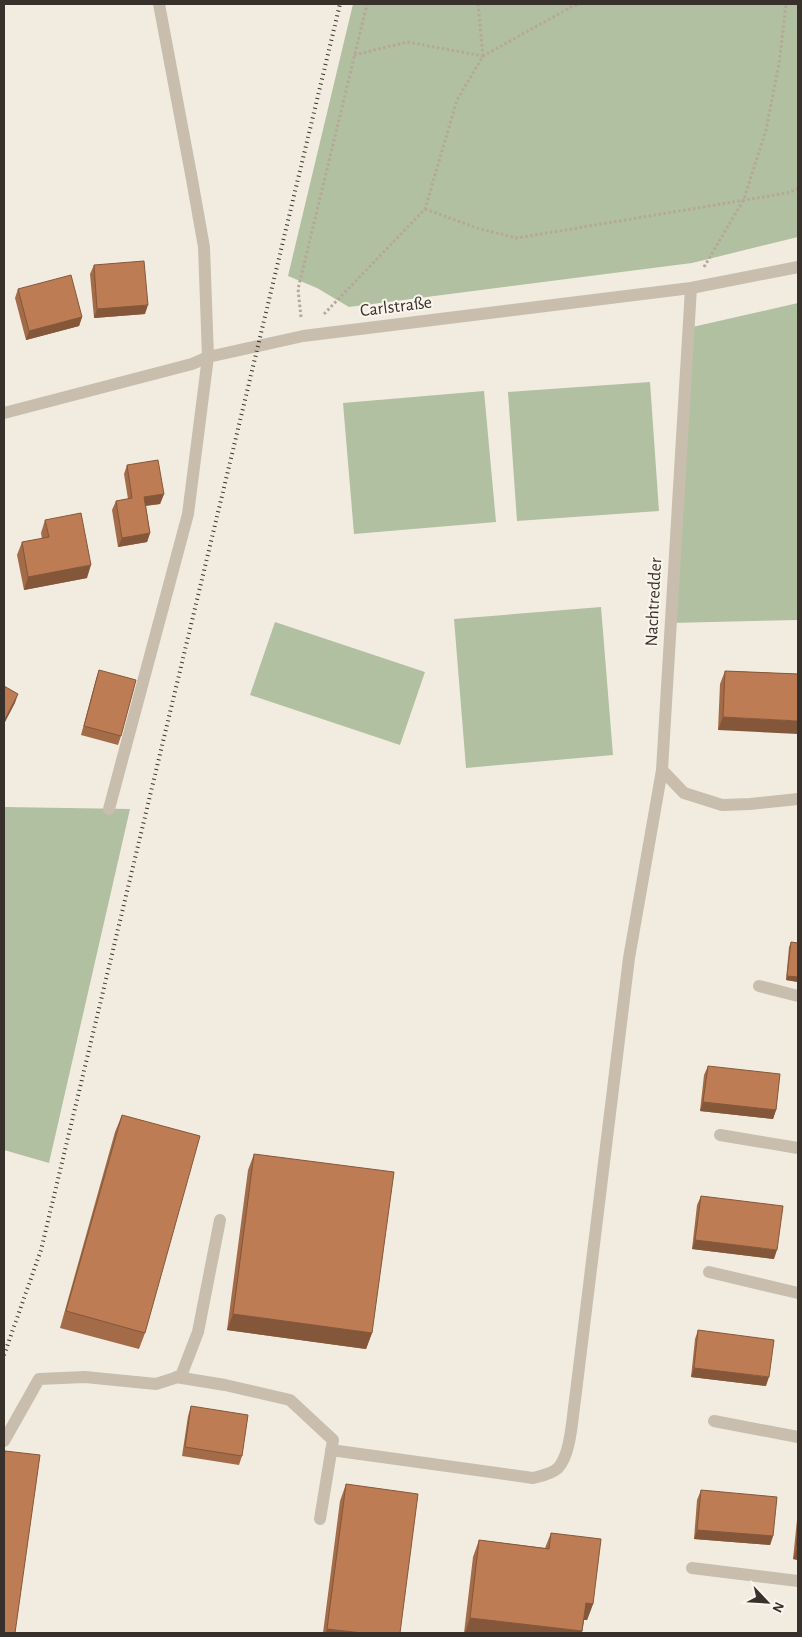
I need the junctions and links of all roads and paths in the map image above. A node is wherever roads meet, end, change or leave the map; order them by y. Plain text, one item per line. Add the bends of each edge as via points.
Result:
1 (159, 4) edge
2 (367, 4) edge
3 (478, 4) edge
4 (581, 4) edge
5 (786, 4) edge
6 (354, 55) junction
7 (483, 56) junction
8 (798, 189) edge
9 (744, 199) junction
10 (425, 210) junction
11 (798, 267) edge
12 (691, 288) junction
13 (303, 336) junction
14 (208, 357) junction
15 (4, 413) edge
16 (662, 770) junction
17 (798, 799) edge
18 (109, 810) dead end
19 (759, 986) dead end
20 (798, 996) edge
21 (720, 1135) dead end
22 (798, 1148) edge
23 (220, 1220) dead end
24 (709, 1272) dead end
25 (798, 1293) edge
26 (176, 1377) junction
27 (714, 1420) dead end
28 (798, 1437) edge
29 (4, 1441) edge
30 (331, 1450) junction
31 (320, 1519) dead end
32 (692, 1568) dead end
33 (798, 1581) edge

1 - 14 street via 204,246
2 - 6 path
3 - 7 path
4 - 7 path
5 - 9 path via 766,130
6 - 7 path via 407,42
6 - 13 path via 298,289
7 - 10 path via 456,100
8 - 9 path
9 - 10 path via 517,238
9 - 12 path
10 - 13 path
11 - 12 street, Carlstraße
12 - 13 street, Carlstraße
12 - 16 street, Nachtredder
13 - 14 street, Carlstraße
14 - 15 street, Carlstraße via 192,364
14 - 18 street via 188,514
16 - 17 street via 684,793 722,805
16 - 30 street, Nachtredder via 629,958 567,1452 558,1468 533,1478
19 - 20 street
21 - 22 street
23 - 26 street via 198,1332 181,1376
24 - 25 street
26 - 29 street via 156,1384 85,1377 39,1379
26 - 30 street via 290,1400 333,1440
27 - 28 street
30 - 31 street
32 - 33 street

